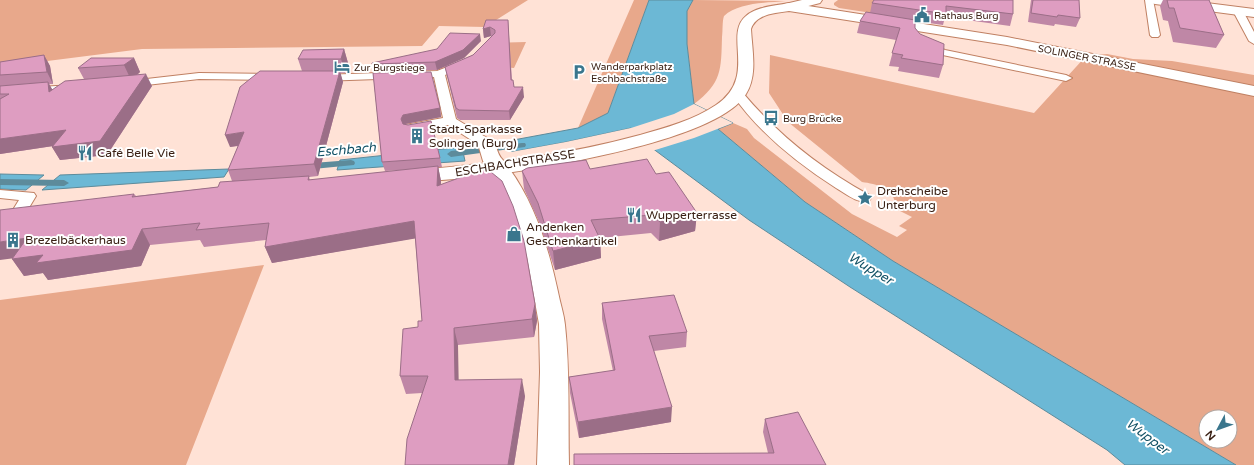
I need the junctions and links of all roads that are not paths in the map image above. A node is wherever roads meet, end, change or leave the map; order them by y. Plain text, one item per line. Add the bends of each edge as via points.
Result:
1 (816, 0) edge
2 (1149, 0) edge
3 (1155, 0) edge
4 (789, 8) junction
5 (1238, 11) junction
6 (1254, 13) edge
7 (920, 27) junction
8 (1155, 35) dead end
9 (1254, 41) edge
10 (475, 56) edge
11 (439, 74) junction
12 (288, 78) edge
13 (308, 78) edge
14 (1066, 78) dead end
15 (116, 85) edge
16 (85, 87) edge
17 (1254, 91) edge
18 (0, 92) edge
19 (738, 94) junction
20 (715, 114) joint
21 (450, 121) junction
22 (410, 128) edge
23 (500, 160) junction
24 (391, 178) edge
25 (0, 194) edge
26 (864, 198) dead end
27 (41, 210) edge
28 (10, 215) edge
29 (553, 465) edge

1 - 4 main road
2 - 8 lane
3 - 5 main road
4 - 7 main road, SOLINGER STRASSE
4 - 19 main road, SOLINGER STRASSE via 755,15 746,22 744,82
5 - 6 main road
5 - 9 lane
7 - 14 lane via 918,40 942,52
7 - 17 main road, SOLINGER STRASSE via 1050,49
10 - 11 lane
11 - 13 lane
11 - 21 lane
12 - 15 lane via 199,76
16 - 18 lane
19 - 20 main road, SOLINGER STRASSE
19 - 26 lane via 752,113 802,159 825,176
20 - 23 main road, ESCHBACHSTRASSE via 694,124 643,140
21 - 22 lane
21 - 23 lane
23 - 24 main road, ESCHBACHSTRASSE
23 - 29 main road via 527,221 539,257 552,324
25 - 28 lane via 29,196
27 - 28 main road

